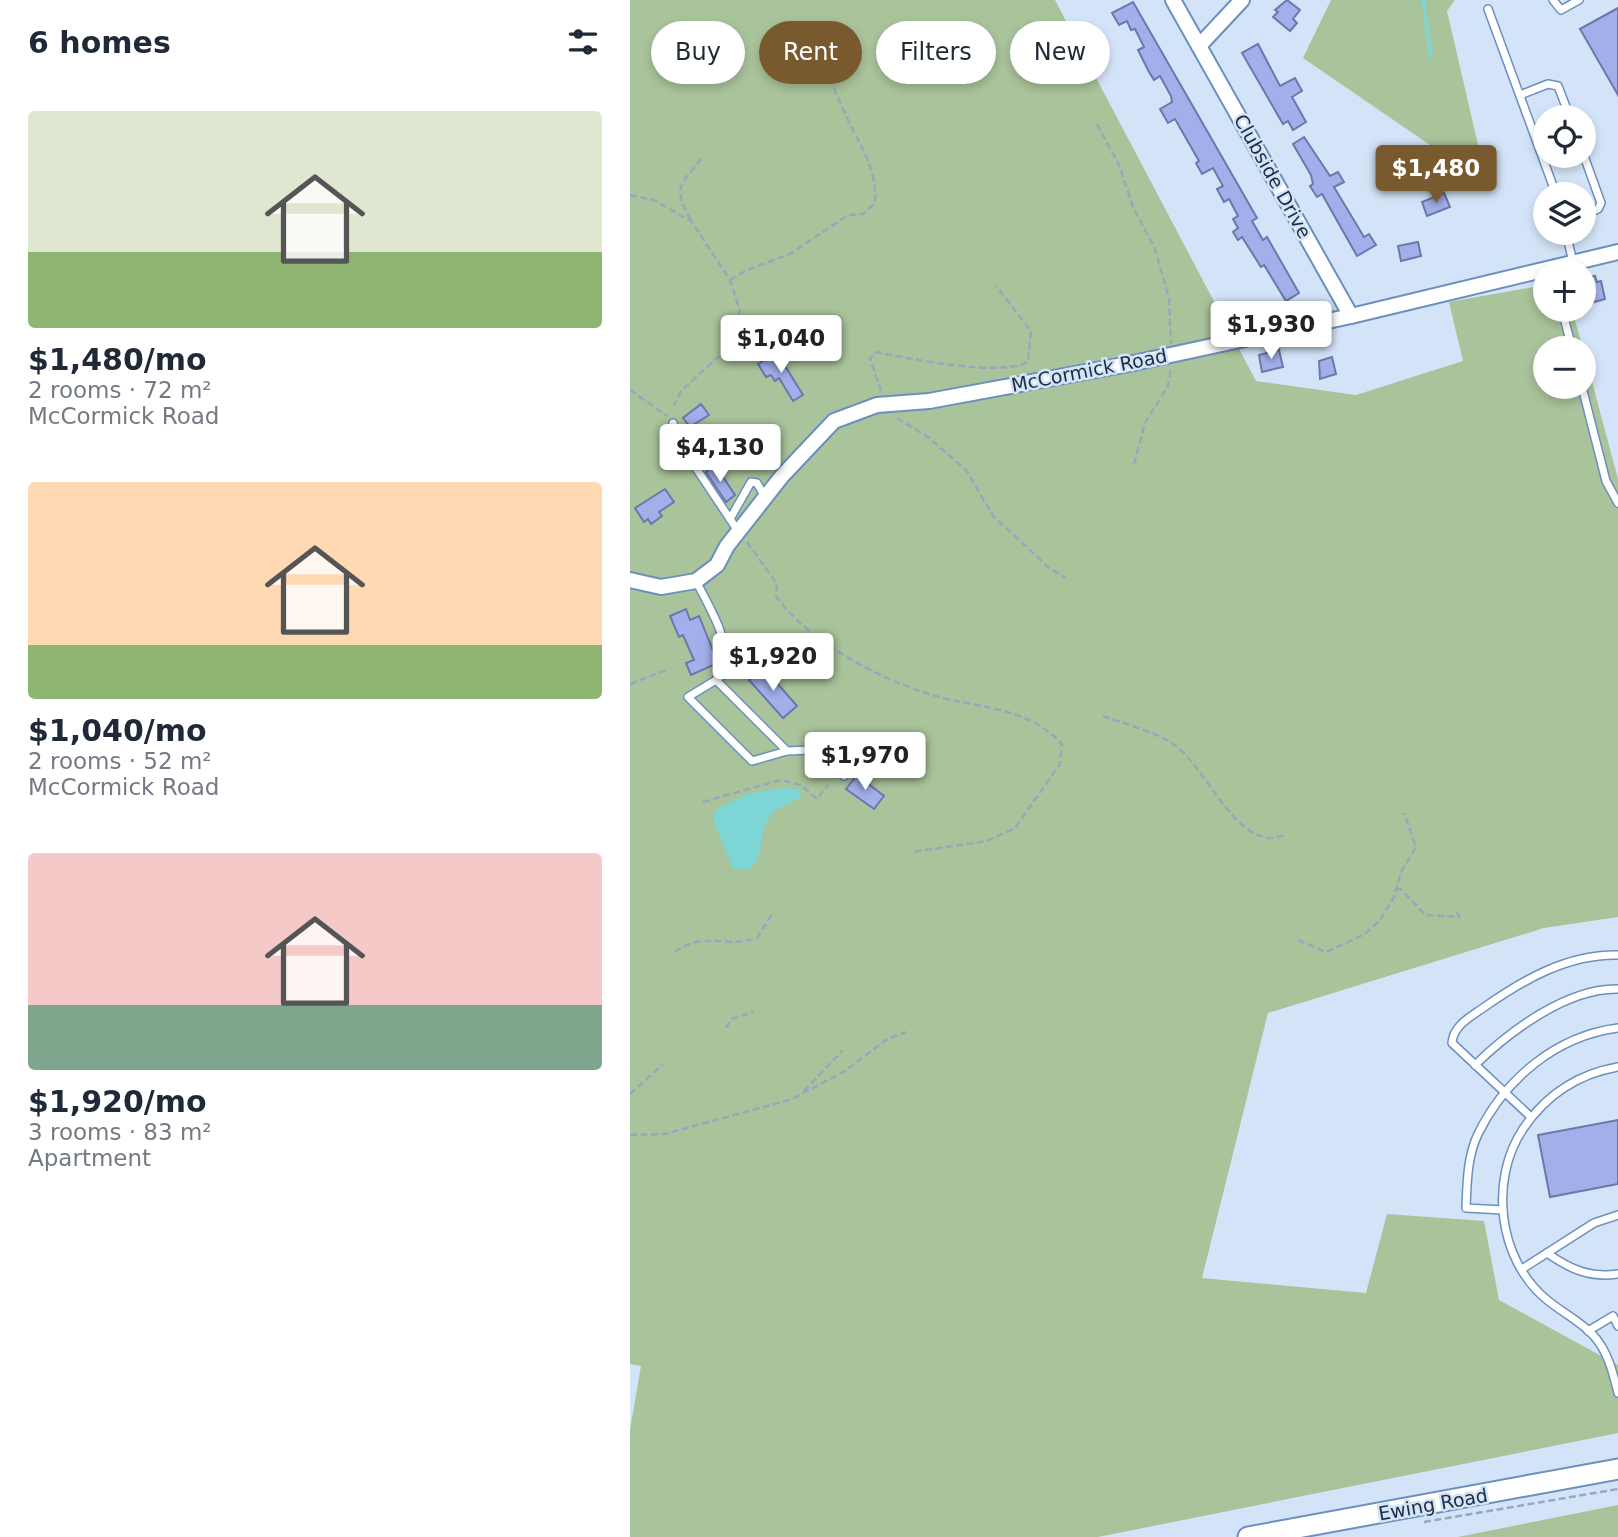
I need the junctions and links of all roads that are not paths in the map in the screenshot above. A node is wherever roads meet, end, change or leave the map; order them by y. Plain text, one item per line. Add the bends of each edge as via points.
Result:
1 (1173, 0) edge
2 (1241, 0) edge
3 (1553, 0) edge
4 (1578, 0) edge
5 (1488, 9) dead end
6 (1199, 46) junction
7 (1520, 95) junction
8 (1565, 105) edge
9 (1552, 182) edge
10 (1596, 189) edge
11 (1596, 210) edge
12 (1618, 252) edge
13 (1586, 259) edge
14 (1533, 273) edge
15 (1351, 316) junction
16 (1585, 399) edge
17 (670, 420) road end
18 (765, 497) junction
19 (1618, 503) edge
20 (734, 525) junction
21 (630, 579) edge
22 (696, 581) junction
23 (716, 680) junction
24 (788, 751) junction
25 (844, 776) dead end
26 (1618, 955) edge
27 (1618, 989) edge
28 (1618, 1028) edge
29 (1475, 1065) junction
30 (1618, 1067) edge
31 (1504, 1092) junction
32 (1531, 1117) junction
33 (1503, 1210) junction
34 (1618, 1215) edge
35 (1547, 1253) junction
36 (1522, 1269) junction
37 (1618, 1274) edge
38 (1616, 1315) edge
39 (1618, 1326) edge
40 (1588, 1331) junction
41 (1618, 1393) edge
42 (1618, 1469) edge
43 (1248, 1537) edge

1 - 6 street, Clubside Drive
2 - 6 street
3 - 4 lane via 1561,10
5 - 7 lane
6 - 15 street, Clubside Drive
7 - 8 lane via 1548,84 1558,86
7 - 9 lane
10 - 11 lane via 1601,203
12 - 13 street, McCormick Road
14 - 15 street, McCormick Road
15 - 18 street, McCormick Road via 929,401 888,404 835,421
16 - 19 lane via 1606,481
17 - 20 lane via 680,444
18 - 20 street, McCormick Road
18 - 20 lane via 757,483 751,482
20 - 22 street, McCormick Road via 717,565
21 - 22 street via 661,587
22 - 23 lane via 721,630 728,656 727,672
23 - 24 lane
23 - 24 lane via 688,697 752,761
24 - 25 lane via 811,750
26 - 29 lane via 1577,960 1524,979 1465,1020 1452,1034 1452,1043
27 - 29 lane via 1547,1009 1507,1034
28 - 31 lane via 1595,1031 1560,1048 1530,1066
29 - 31 lane
30 - 32 lane via 1577,1079 1552,1095
31 - 32 lane
31 - 33 lane via 1477,1136 1468,1170 1466,1208
32 - 33 lane via 1507,1161
33 - 36 lane via 1508,1239
34 - 35 lane via 1594,1223
35 - 36 lane
35 - 37 lane via 1570,1269 1589,1275
36 - 40 lane via 1545,1298
38 - 39 lane
38 - 40 lane
40 - 41 lane via 1611,1365
42 - 43 street, Ewing Road

